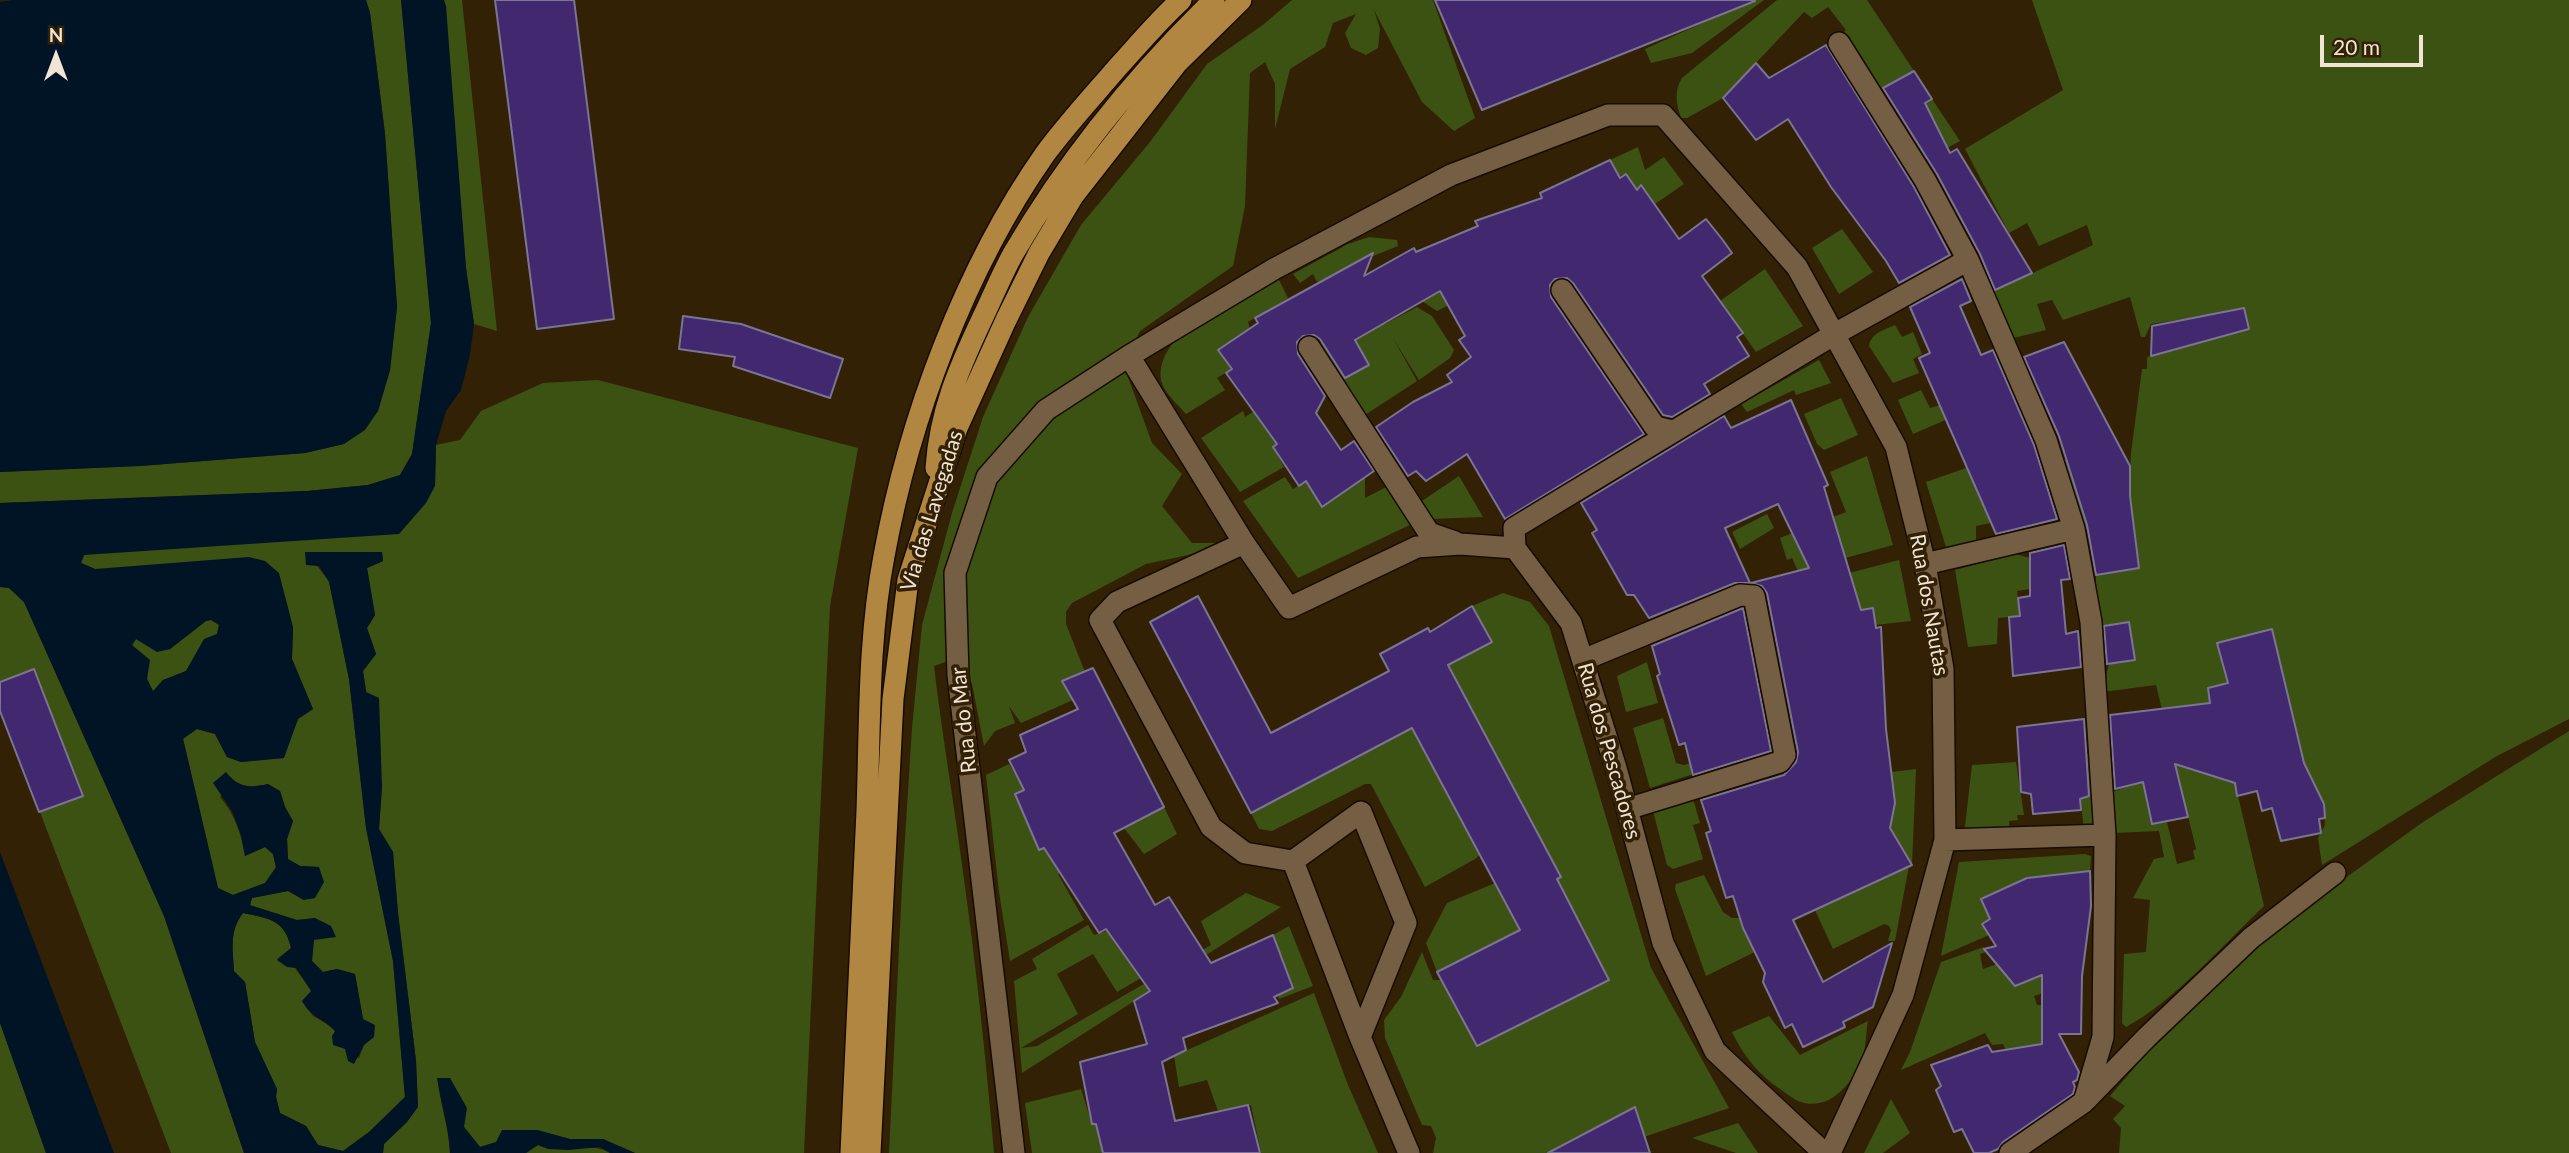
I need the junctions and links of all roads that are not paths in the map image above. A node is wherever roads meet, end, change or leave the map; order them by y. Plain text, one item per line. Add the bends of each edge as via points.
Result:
1 (1181, 0) edge
2 (1214, 0) edge
3 (1241, 0) edge
4 (1839, 43) dead end
5 (1663, 115) joint
6 (1968, 260) junction
7 (1562, 290) dead end
8 (1833, 335) junction
9 (1309, 347) dead end
10 (1129, 356) junction
11 (1673, 431) junction
12 (934, 502) junction
13 (2074, 529) junction
14 (1244, 543) junction
15 (1460, 544) junction
16 (1515, 548) junction
17 (1925, 564) junction
18 (1583, 660) junction
19 (1627, 809) junction
20 (2105, 835) junction
21 (1945, 840) junction
22 (1293, 861) junction
23 (2335, 873) dead end
24 (1360, 1037) junction
25 (2084, 1102) junction
26 (851, 1153) edge
27 (870, 1153) edge
28 (1014, 1153) edge
29 (1409, 1153) edge
30 (1824, 1153) edge
31 (1830, 1153) edge
32 (2010, 1153) edge

1 - 26 main road, Via das Lavegadas via 1045,154 979,263 938,361 906,459 883,557 869,677
2 - 12 main road via 1123,97 1013,255 954,380 938,436
3 - 12 main road, Via das Lavegadas via 1177,63 1073,196 1006,320 957,428
4 - 6 street via 1925,180
5 - 8 street, Rua dos Nautas via 1797,267
5 - 10 street, Rua do Mar via 1608,116 1451,175 1274,269
6 - 8 street
6 - 13 street via 2046,440
7 - 11 street via 1655,427
8 - 11 street
8 - 17 street, Rua dos Nautas via 1896,447
9 - 15 street via 1430,533
10 - 14 street
10 - 28 street, Rua do Mar via 1046,410 987,477 955,573 958,674
11 - 16 street via 1514,528
12 - 27 main road, Via das Lavegadas via 908,580 893,699
13 - 17 street
13 - 20 street via 2091,622
14 - 15 street via 1289,608 1417,547
14 - 22 street via 1117,601 1100,620 1211,827 1245,853
15 - 16 street
16 - 18 street, Rua dos Pescadores via 1571,623
17 - 21 street, Rua dos Nautas via 1943,669
18 - 19 street, Rua dos Pescadores
18 - 19 street via 1740,595 1754,596 1785,755 1780,762
19 - 30 street, Rua dos Pescadores via 1663,943 1714,1051
20 - 21 street
20 - 25 street via 2102,1037
21 - 31 street, Rua dos Nautas via 1903,995
22 - 24 street
22 - 24 street via 1361,812 1406,923
23 - 25 street via 2250,938
24 - 29 street
25 - 32 street

